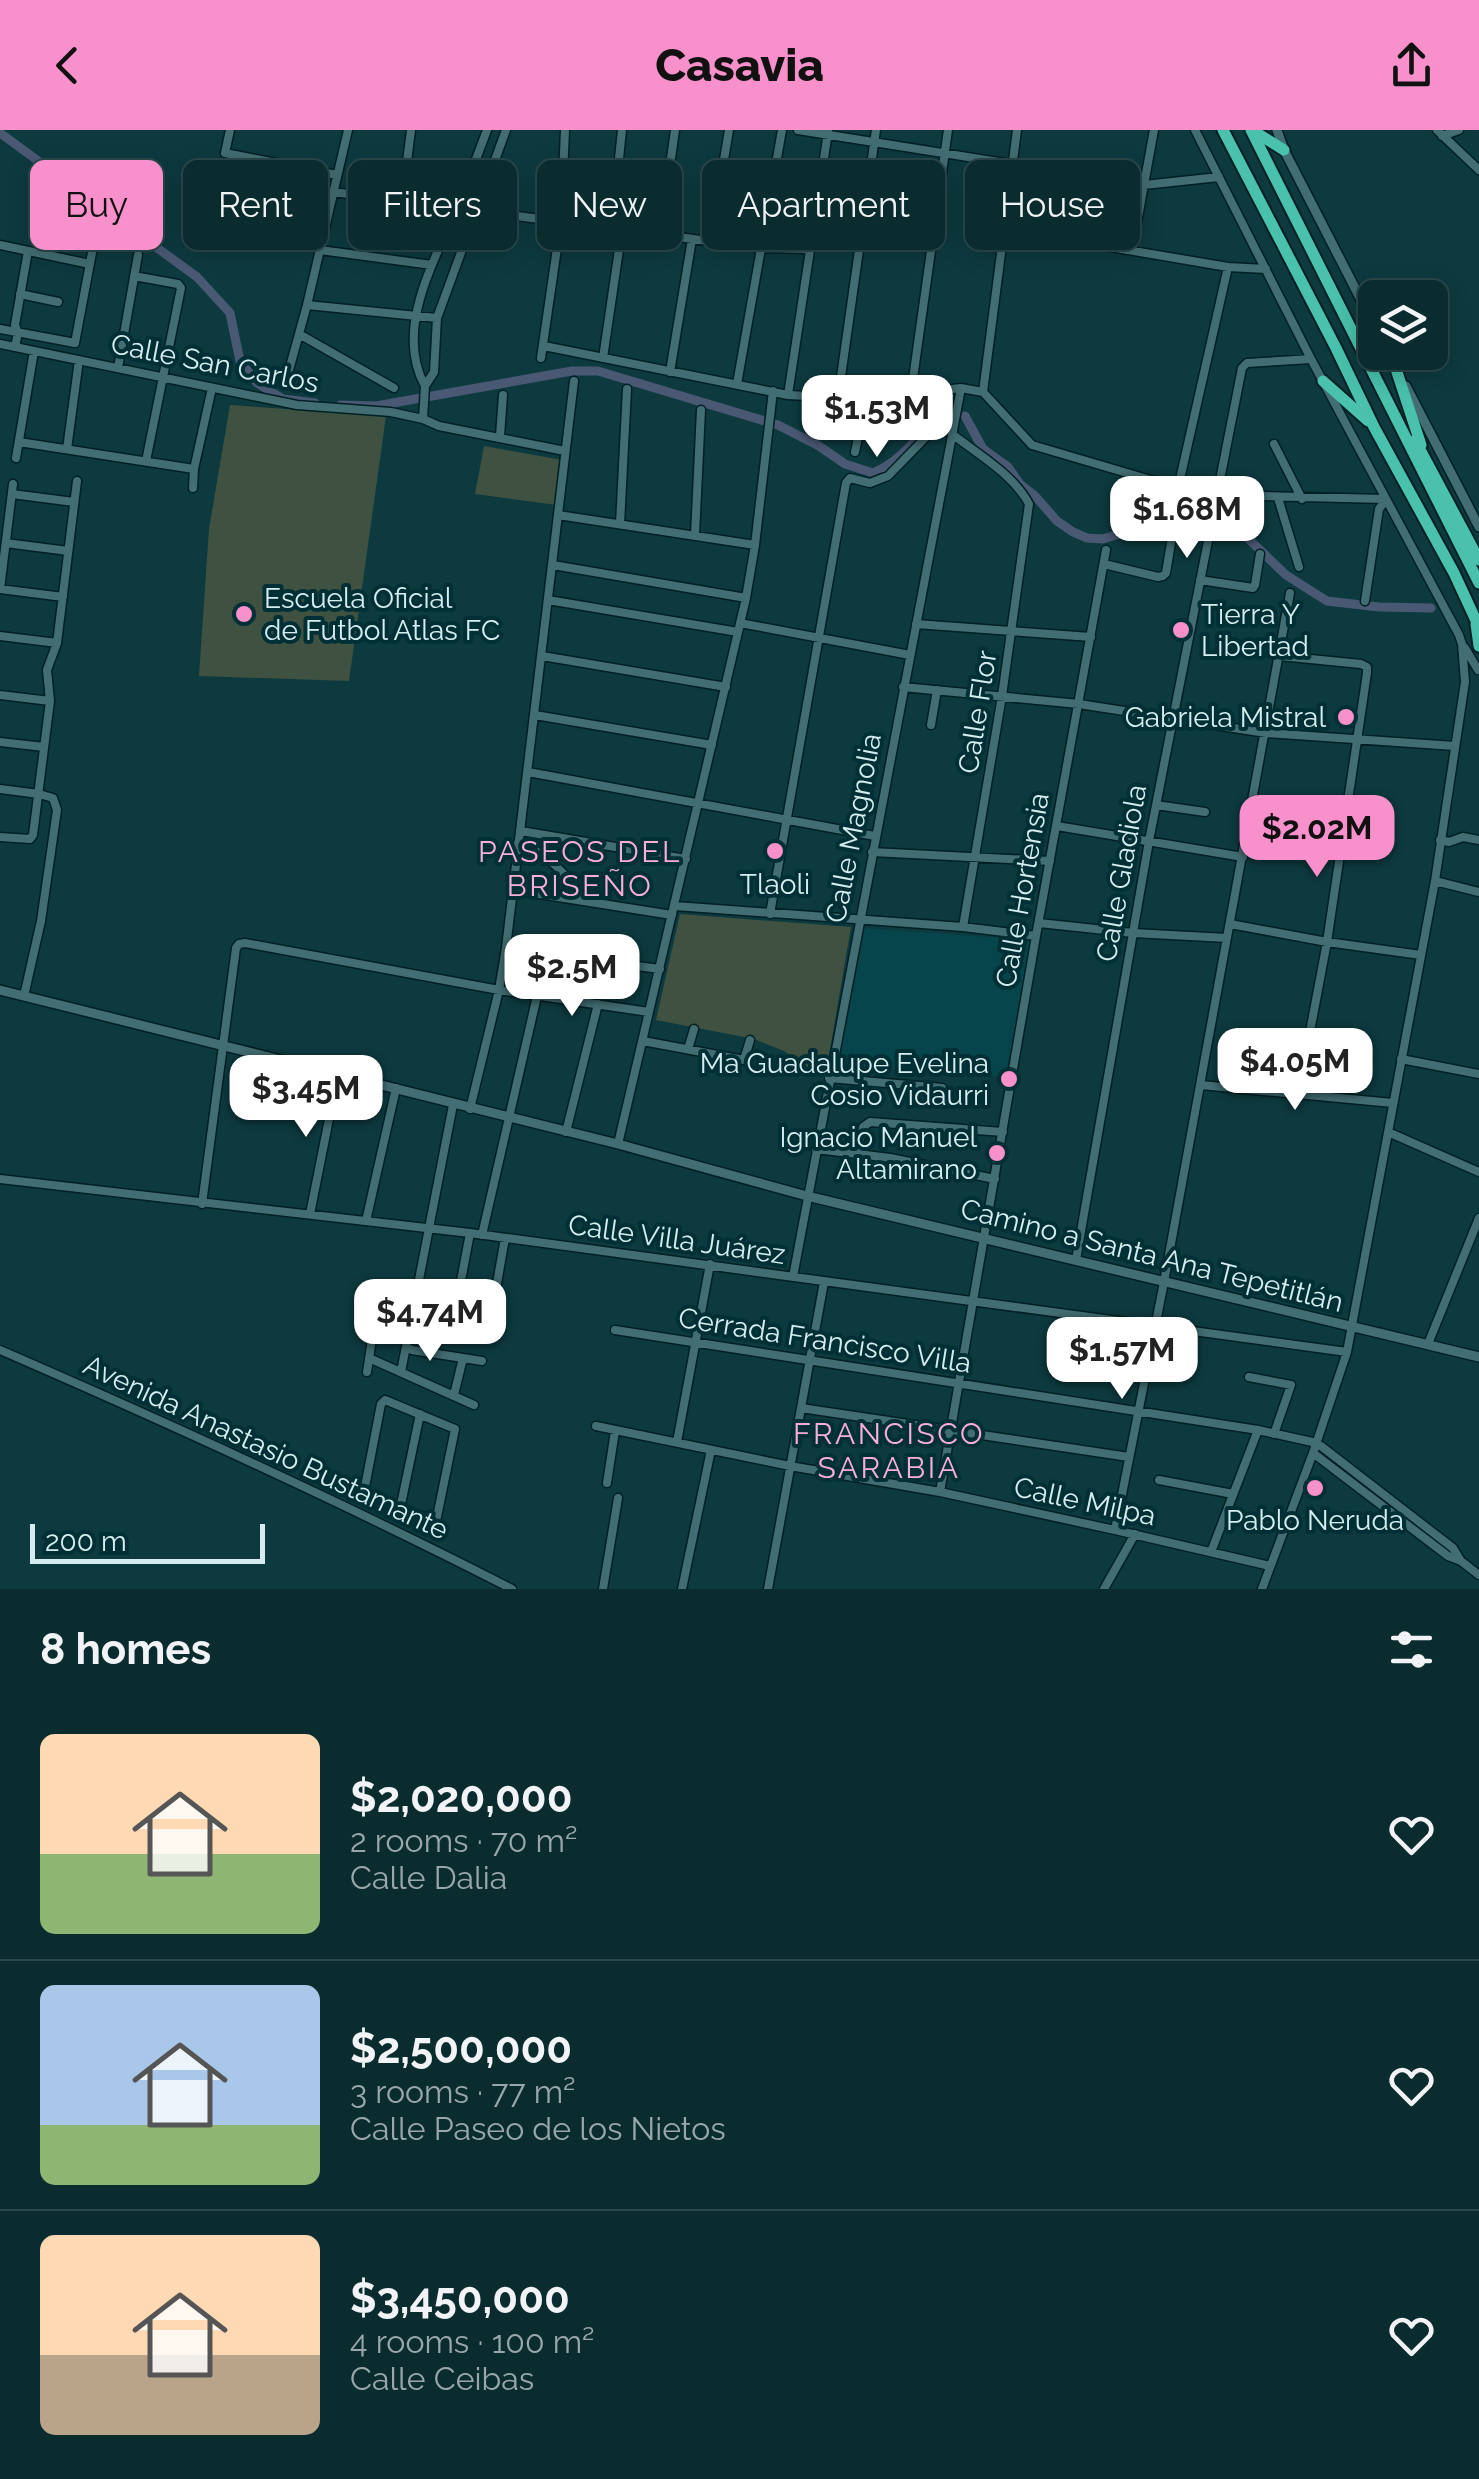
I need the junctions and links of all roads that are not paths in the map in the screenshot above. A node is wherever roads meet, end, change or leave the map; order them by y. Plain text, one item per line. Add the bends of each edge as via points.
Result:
1 (230, 130) edge
2 (348, 130) edge
3 (411, 130) edge
4 (487, 130) edge
5 (506, 130) edge
6 (565, 130) edge
7 (622, 130) edge
8 (675, 130) edge
9 (729, 130) edge
10 (782, 130) edge
11 (798, 130) edge
12 (876, 130) edge
13 (948, 130) edge
14 (1017, 130) edge
15 (1154, 130) edge
16 (1195, 130) edge
17 (1223, 130) edge
18 (1252, 130) edge
19 (1277, 130) edge
20 (1459, 130) edge
21 (828, 132) edge
22 (1439, 133) edge
23 (875, 142) junction
24 (1284, 150) junction
25 (945, 153) junction
26 (407, 160) edge
27 (475, 160) edge
28 (494, 160) edge
29 (564, 160) edge
30 (619, 160) edge
31 (671, 160) edge
32 (724, 160) edge
33 (777, 160) edge
34 (824, 160) edge
35 (988, 160) edge
36 (1013, 160) edge
37 (1479, 170) edge
38 (337, 175) junction
39 (1220, 177) junction
40 (1140, 183) edge
41 (1144, 184) junction
42 (333, 192) junction
43 (348, 194) edge
44 (1140, 206) edge
45 (328, 214) edge
46 (682, 238) edge
47 (692, 239) junction
48 (702, 240) edge
49 (0, 245) edge
50 (28, 250) junction
51 (93, 250) edge
52 (320, 250) joint
53 (439, 250) edge
54 (461, 250) edge
55 (557, 250) edge
56 (618, 250) edge
57 (762, 250) edge
58 (810, 250) edge
59 (1001, 250) edge
60 (1132, 250) edge
61 (138, 255) dead end
62 (90, 264) junction
63 (432, 265) junction
64 (1228, 267) junction
65 (1266, 269) junction
66 (134, 276) junction
67 (20, 294) junction
68 (1358, 294) edge
69 (58, 302) dead end
70 (307, 305) junction
71 (415, 317) junction
72 (436, 318) junction
73 (10, 330) edge
74 (299, 334) junction
75 (1358, 343) edge
76 (7, 345) edge
77 (544, 346) junction
78 (34, 355) junction
79 (541, 358) dead end
80 (603, 358) junction
81 (1311, 359) junction
82 (78, 365) junction
83 (118, 368) junction
84 (1372, 370) edge
85 (1376, 370) edge
86 (1396, 370) edge
87 (1397, 370) edge
88 (417, 372) junction
89 (434, 372) junction
90 (670, 372) junction
91 (163, 378) junction
92 (286, 381) dead end
93 (574, 381) dead end
94 (1322, 381) junction
95 (737, 384) junction
96 (212, 388) junction
97 (394, 388) dead end
98 (960, 388) junction
99 (425, 390) junction
100 (627, 390) dead end
101 (773, 392) junction
102 (983, 392) junction
103 (911, 393) junction
104 (788, 394) junction
105 (503, 395) dead end
106 (838, 398) junction
107 (866, 398) junction
108 (702, 410) dead end
109 (423, 419) junction
110 (1374, 428) junction
111 (929, 434) dead end
112 (952, 434) junction
113 (500, 436) junction
114 (19, 442) junction
115 (1274, 444) dead end
116 (67, 450) junction
117 (566, 450) junction
118 (855, 452) dead end
119 (16, 458) dead end
120 (1426, 458) junction
121 (146, 462) junction
122 (194, 469) junction
123 (76, 481) dead end
124 (194, 488) dead end
125 (1178, 488) junction
126 (1217, 495) junction
127 (1278, 498) junction
128 (1302, 498) junction
129 (1385, 500) junction
130 (74, 502) junction
131 (558, 515) junction
132 (620, 524) junction
133 (1174, 525) dead end
134 (1479, 527) edge
135 (694, 535) junction
136 (6, 543) junction
137 (755, 545) junction
138 (68, 550) junction
139 (1106, 550) dead end
140 (1260, 554) dead end
141 (1479, 560) edge
142 (1104, 564) junction
143 (552, 565) junction
144 (1299, 567) dead end
145 (1200, 580) junction
146 (1479, 583) edge
147 (0, 589) edge
148 (1290, 593) dead end
149 (63, 597) junction
150 (746, 598) junction
151 (548, 600) junction
152 (1365, 601) dead end
153 (1477, 623) edge
154 (916, 624) junction
155 (739, 627) junction
156 (1012, 632) junction
157 (0, 636) edge
158 (1091, 637) junction
159 (820, 638) junction
160 (57, 643) junction
161 (1462, 644) junction
162 (1479, 646) edge
163 (910, 655) junction
164 (542, 656) junction
165 (1280, 656) junction
166 (1478, 671) edge
167 (1465, 682) junction
168 (726, 686) junction
169 (904, 687) junction
170 (937, 690) junction
171 (0, 694) edge
172 (1002, 696) junction
173 (50, 701) junction
174 (1079, 704) junction
175 (534, 716) junction
176 (1173, 718) junction
177 (930, 725) dead end
178 (1266, 733) junction
179 (1357, 740) junction
180 (0, 742) edge
181 (712, 745) junction
182 (1455, 746) junction
183 (44, 748) junction
184 (528, 772) junction
185 (0, 789) edge
186 (39, 794) junction
187 (699, 802) junction
188 (1156, 805) junction
189 (1205, 812) dead end
190 (786, 821) junction
191 (1057, 826) junction
192 (520, 831) junction
193 (875, 836) junction
194 (0, 837) edge
195 (1440, 840) junction
196 (1479, 840) edge
197 (1149, 841) junction
198 (518, 843) junction
199 (872, 852) junction
200 (976, 857) junction
201 (1243, 858) junction
202 (686, 859) junction
203 (1050, 861) junction
204 (1436, 881) junction
205 (514, 890) junction
206 (1479, 892) edge
207 (586, 900) junction
208 (674, 910) junction
209 (770, 914) junction
210 (859, 920) junction
211 (1039, 924) junction
212 (1230, 924) junction
213 (963, 926) junction
214 (1133, 933) junction
215 (1036, 936) junction
216 (1228, 938) junction
217 (1327, 942) junction
218 (506, 948) junction
219 (1421, 955) junction
220 (660, 969) junction
221 (0, 990) edge
222 (500, 990) junction
223 (24, 996) junction
224 (537, 996) junction
225 (598, 1004) junction
226 (649, 1012) junction
227 (694, 1029) dead end
228 (750, 1040) dead end
229 (643, 1041) junction
230 (222, 1047) junction
231 (688, 1049) junction
232 (1402, 1059) junction
233 (338, 1074) junction
234 (1479, 1074) edge
235 (830, 1078) junction
236 (1201, 1085) junction
237 (396, 1088) junction
238 (942, 1088) dead end
239 (1298, 1095) junction
240 (1393, 1104) junction
241 (453, 1105) junction
242 (470, 1109) junction
243 (507, 1118) junction
244 (566, 1132) junction
245 (1003, 1132) junction
246 (1388, 1132) junction
247 (618, 1144) junction
248 (816, 1149) junction
249 (856, 1155) junction
250 (1479, 1172) edge
251 (995, 1178) junction
252 (0, 1179) edge
253 (808, 1196) junction
254 (202, 1204) junction
255 (310, 1214) junction
256 (1479, 1218) edge
257 (366, 1221) junction
258 (430, 1228) junction
259 (470, 1233) junction
260 (482, 1234) junction
261 (506, 1238) junction
262 (984, 1238) junction
263 (1076, 1260) junction
264 (710, 1264) junction
265 (793, 1278) junction
266 (824, 1282) junction
267 (1164, 1282) junction
268 (973, 1303) junction
269 (374, 1326) dead end
270 (1156, 1326) junction
271 (1352, 1328) junction
272 (616, 1330) dead end
273 (697, 1343) junction
274 (1428, 1344) junction
275 (406, 1347) junction
276 (0, 1350) edge
277 (1347, 1352) junction
278 (1479, 1357) edge
279 (369, 1358) junction
280 (463, 1358) junction
281 (482, 1361) dead end
282 (809, 1362) junction
283 (367, 1372) dead end
284 (401, 1372) junction
285 (1249, 1376) dead end
286 (959, 1384) junction
287 (454, 1396) junction
288 (474, 1406) dead end
289 (801, 1408) junction
290 (1139, 1412) junction
291 (420, 1414) junction
292 (596, 1426) dead end
293 (951, 1429) junction
294 (616, 1430) junction
295 (1258, 1430) junction
296 (1274, 1434) junction
297 (677, 1442) junction
298 (1317, 1442) junction
299 (711, 1450) junction
300 (1313, 1453) junction
301 (1130, 1457) junction
302 (790, 1466) junction
303 (1159, 1480) dead end
304 (608, 1483) dead end
305 (940, 1492) junction
306 (1233, 1494) junction
307 (618, 1498) dead end
308 (386, 1504) junction
309 (400, 1509) junction
310 (380, 1521) junction
311 (1115, 1530) junction
312 (1134, 1534) junction
313 (1211, 1552) junction
314 (1461, 1561) junction
315 (1270, 1566) junction
316 (1479, 1575) edge
317 (512, 1589) edge
318 (603, 1589) edge
319 (682, 1589) edge
320 (768, 1589) edge
321 (1104, 1589) edge
322 (1262, 1589) edge

1 - 38 street via 225,153
2 - 38 street
3 - 26 street
4 - 27 street
5 - 28 street
6 - 29 street
7 - 30 street
8 - 31 street
9 - 32 street
10 - 33 street
11 - 21 street
12 - 23 street
13 - 25 street
14 - 36 street
15 - 41 street
16 - 39 street
17 - 110 highway
18 - 24 highway
18 - 75 highway
19 - 24 street
20 - 22 street
21 - 23 street
21 - 34 street
22 - 37 street
23 - 25 street
23 - 106 street
24 - 68 street
25 - 35 street
25 - 103 street
38 - 42 street
39 - 41 street
39 - 65 street
40 - 41 street
41 - 44 street
42 - 43 street
42 - 45 street
46 - 47 street
47 - 48 street
47 - 90 street
49 - 50 street
50 - 62 street
50 - 67 street
51 - 62 street
52 - 63 street
52 - 70 street
53 - 63 street
54 - 72 street
55 - 77 street
56 - 80 street
57 - 95 street
58 - 104 street
59 - 102 street
60 - 64 street
61 - 66 street
62 - 73 street via 76,343
63 - 71 street
64 - 65 street
64 - 125 street
65 - 81 street
66 - 83 street
66 - 91 street via 180,287
67 - 69 street
67 - 73 street
70 - 71 street
70 - 74 street
71 - 72 street
71 - 88 street
72 - 89 street
73 - 76 street
74 - 92 street
74 - 97 street
76 - 78 street, Calle San Carlos
77 - 79 street
77 - 80 street
78 - 82 street, Calle San Carlos
78 - 114 street
80 - 90 street
81 - 94 street
81 - 126 street, Calle Gladiola via 1244,365
82 - 83 street, Calle San Carlos
82 - 116 street
83 - 91 street, Calle San Carlos
84 - 146 highway
85 - 120 highway
86 - 120 highway
87 - 134 street
88 - 89 street
88 - 99 street
89 - 99 street
90 - 95 street
91 - 96 street, Calle San Carlos
91 - 121 street
93 - 117 street
94 - 110 highway
94 - 129 street
95 - 101 street
96 - 109 street, Calle San Carlos
96 - 122 street
98 - 102 street
98 - 103 street
98 - 112 street, Calle Magnolia
99 - 109 street
100 - 132 street
101 - 104 street
101 - 137 street
102 - 125 street via 1032,446
103 - 107 street
104 - 106 street
105 - 113 street
106 - 107 street
107 - 118 street
108 - 135 street
109 - 113 street, Calle San Carlos
110 - 153 highway
111 - 159 street via 888,476 846,483
112 - 154 street, Calle Magnolia
112 - 156 street, Calle Flor via 1004,474 1029,504
113 - 117 street, Calle San Carlos
114 - 116 street
114 - 119 street
115 - 128 street
116 - 121 street
117 - 131 street
120 - 141 highway
121 - 122 street
122 - 124 street
123 - 130 street
125 - 126 street
126 - 127 street
126 - 145 street, Calle Gladiola
127 - 128 street
127 - 144 street
128 - 129 street
129 - 152 street
129 - 161 street
130 - 136 street via 13,489
130 - 138 street
131 - 132 street
131 - 143 street
132 - 135 street
133 - 142 street via 1163,576
135 - 137 street
136 - 138 street
136 - 147 street
137 - 150 street
138 - 149 street
139 - 142 street, Calle Hortensia
140 - 145 street via 1253,588
142 - 158 street, Calle Hortensia
143 - 150 street
143 - 151 street
145 - 176 street, Calle Gladiola
147 - 149 street
148 - 165 street
149 - 160 street
150 - 155 street
151 - 155 street
151 - 164 street
153 - 162 highway
154 - 156 street
154 - 163 street, Calle Magnolia
155 - 159 street
155 - 168 street
156 - 158 street
156 - 172 street, Calle Flor
157 - 160 street
158 - 174 street, Calle Hortensia
159 - 163 street
159 - 190 street
160 - 173 street via 48,670
161 - 166 street
161 - 167 street
163 - 169 street, Calle Magnolia
164 - 168 street
164 - 175 street
165 - 178 street
165 - 179 street via 1366,667
166 - 167 street
167 - 182 street
168 - 181 street
169 - 170 street
169 - 193 street, Calle Magnolia
170 - 172 street
170 - 177 street
171 - 173 street
172 - 174 street
172 - 200 street, Calle Flor
173 - 183 street
174 - 176 street
174 - 191 street, Calle Hortensia
175 - 181 street
175 - 184 street
176 - 178 street
176 - 188 street, Calle Gladiola
178 - 179 street
178 - 201 street
179 - 182 street
179 - 217 street
180 - 183 street
181 - 187 street
182 - 195 street
183 - 186 street
184 - 187 street
184 - 192 street
185 - 186 street
186 - 194 street via 32,838
186 - 223 street via 52,798 57,810
187 - 190 street
187 - 202 street
188 - 189 street
188 - 197 street, Calle Gladiola
190 - 193 street
190 - 209 street
191 - 197 street
191 - 203 street, Calle Hortensia
192 - 198 street
192 - 202 street
193 - 199 street, Calle Magnolia
195 - 196 street
195 - 204 street
197 - 201 street
197 - 214 street, Calle Gladiola
198 - 205 street
198 - 207 street via 568,877
199 - 200 street
199 - 210 street, Calle Magnolia
200 - 203 street
200 - 213 street, Calle Flor
201 - 212 street
202 - 208 street
203 - 211 street, Calle Hortensia
204 - 206 street
204 - 219 street
205 - 207 street
205 - 218 street
207 - 208 street
208 - 209 street
208 - 220 street
209 - 210 street
210 - 213 street
210 - 235 street, Calle Magnolia
211 - 214 street
211 - 215 street, Calle Hortensia
212 - 216 street
212 - 217 street
213 - 215 street
214 - 216 street
214 - 263 street, Calle Gladiola
215 - 245 street, Calle Hortensia
216 - 236 street
217 - 219 street
217 - 239 street
218 - 220 street via 611,968
218 - 222 street
219 - 232 street
220 - 226 street
221 - 223 street, Camino a Santa Ana Tepetitlán
222 - 224 street
222 - 230 street via 242,943
222 - 242 street
223 - 230 street, Camino a Santa Ana Tepetitlán
224 - 225 street
224 - 243 street
225 - 226 street
225 - 244 street
226 - 229 street
227 - 231 street
228 - 231 street via 744,1060
229 - 231 street
229 - 247 street
230 - 233 street, Camino a Santa Ana Tepetitlán
230 - 254 street
232 - 234 street
232 - 240 street
233 - 237 street, Camino a Santa Ana Tepetitlán
233 - 255 street
235 - 238 street
235 - 248 street, Calle Magnolia
236 - 239 street
236 - 267 street
237 - 241 street, Camino a Santa Ana Tepetitlán
237 - 257 street
239 - 240 street
240 - 246 street
241 - 242 street, Camino a Santa Ana Tepetitlán
241 - 258 street
242 - 243 street, Camino a Santa Ana Tepetitlán
243 - 244 street, Camino a Santa Ana Tepetitlán
243 - 260 street
244 - 247 street, Camino a Santa Ana Tepetitlán
245 - 249 street via 870,1122
245 - 251 street, Calle Hortensia
246 - 250 street
246 - 271 street
247 - 253 street, Camino a Santa Ana Tepetitlán
248 - 249 street
248 - 253 street, Calle Magnolia
249 - 251 street
251 - 262 street, Calle Hortensia
252 - 254 street, Calle Villa Juárez
253 - 262 street, Camino a Santa Ana Tepetitlán
253 - 265 street, Calle Magnolia
254 - 255 street, Calle Villa Juárez
255 - 257 street, Calle Villa Juárez
256 - 274 street
257 - 258 street, Calle Villa Juárez
258 - 259 street, Calle Villa Juárez
258 - 275 street
259 - 260 street, Calle Villa Juárez
259 - 261 street via 453,1323 458,1330 489,1329
260 - 261 street, Calle Villa Juárez
261 - 264 street, Calle Villa Juárez
262 - 263 street, Camino a Santa Ana Tepetitlán
262 - 268 street, Calle Hortensia
263 - 267 street, Camino a Santa Ana Tepetitlán
264 - 265 street, Calle Villa Juárez
264 - 273 street
265 - 266 street, Calle Villa Juárez
266 - 268 street, Calle Villa Juárez
266 - 282 street
267 - 270 street
267 - 271 street, Camino a Santa Ana Tepetitlán
268 - 270 street, Calle Villa Juárez
268 - 286 street, Calle Hortensia
269 - 279 street
270 - 277 street, Calle Villa Juárez
270 - 290 street
271 - 274 street, Camino a Santa Ana Tepetitlán
271 - 277 street
272 - 273 street, Cerrada Francisco Villa
273 - 282 street, Cerrada Francisco Villa
273 - 297 street
274 - 278 street, Camino a Santa Ana Tepetitlán
275 - 280 street
275 - 284 street
276 - 310 street, Avenida Anastasio Bustamante
277 - 298 street
279 - 283 street
279 - 284 street
280 - 281 street
280 - 287 street
282 - 286 street, Cerrada Francisco Villa
282 - 289 street
284 - 287 street
285 - 296 street via 1291,1385
286 - 290 street, Cerrada Francisco Villa
286 - 293 street, Calle Hortensia
287 - 288 street
289 - 293 street
289 - 302 street
290 - 295 street, Cerrada Francisco Villa
290 - 301 street
291 - 308 street via 389,1400 381,1404 364,1487 366,1495
291 - 309 street
291 - 309 street via 455,1431 437,1518
292 - 294 street, Calle Milpa
293 - 301 street
293 - 305 street, Calle Hortensia
294 - 297 street, Calle Milpa
294 - 304 street
295 - 296 street, Cerrada Francisco Villa
295 - 306 street
296 - 298 street, Cerrada Francisco Villa
297 - 299 street, Calle Milpa
298 - 300 street
298 - 314 street, Cerrada Francisco Villa
299 - 302 street, Calle Milpa
299 - 319 street
300 - 314 street, Cerrada Francisco Villa
300 - 315 street
301 - 311 street
302 - 305 street, Calle Milpa
302 - 320 street
303 - 306 street
305 - 311 street, Calle Milpa
306 - 313 street
307 - 318 street
308 - 309 street
308 - 310 street
310 - 317 street, Avenida Anastasio Bustamante
311 - 312 street, Calle Milpa
312 - 313 street, Calle Milpa
312 - 321 street
313 - 315 street, Calle Milpa
314 - 316 street, Cerrada Francisco Villa
315 - 322 street

